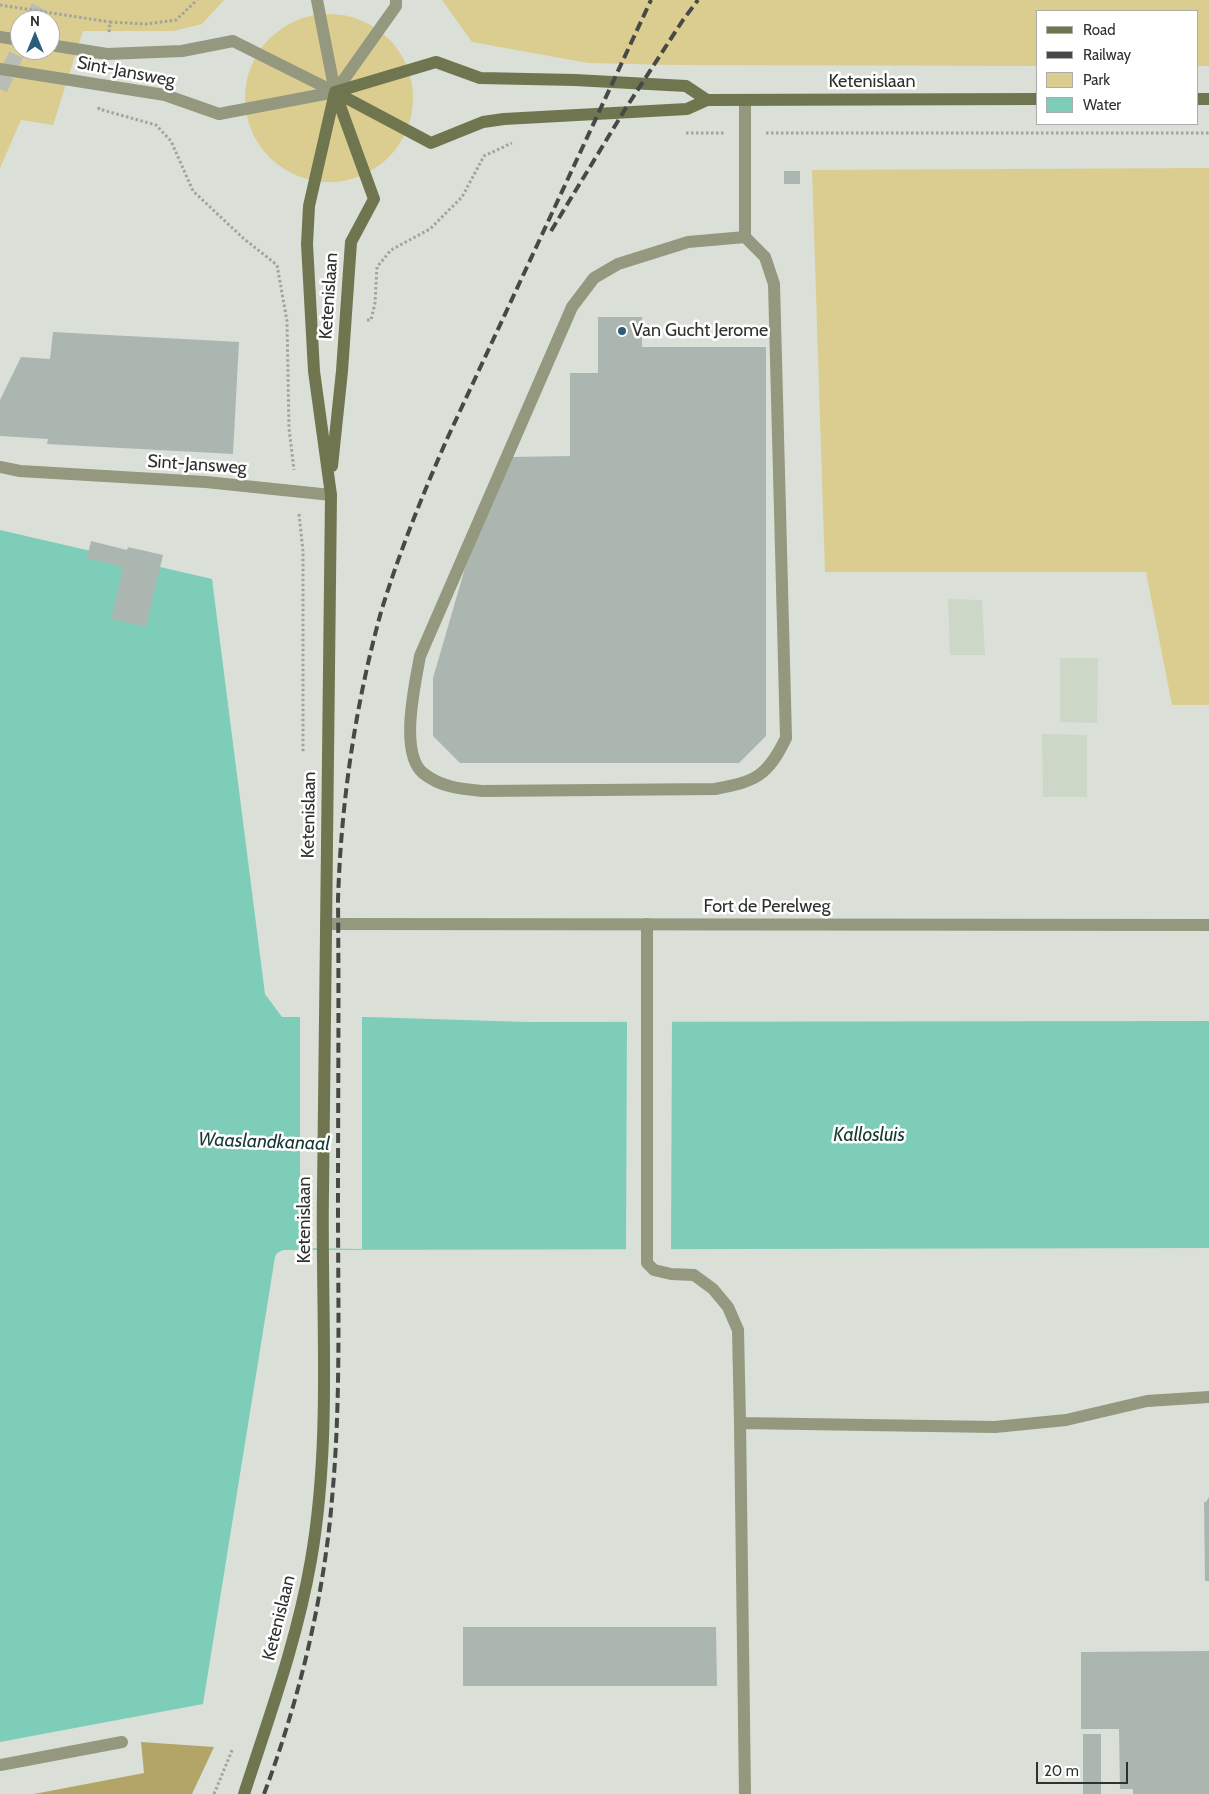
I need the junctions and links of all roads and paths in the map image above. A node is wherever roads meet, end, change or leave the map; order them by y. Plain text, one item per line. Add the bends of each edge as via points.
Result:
1 (196, 0) edge
2 (317, 0) edge
3 (396, 0) edge
4 (0, 5) edge
5 (110, 22) junction
6 (60, 47) edge
7 (106, 54) junction
8 (0, 69) edge
9 (102, 84) junction
10 (335, 92) junction
11 (1036, 99) edge
12 (707, 100) junction
13 (745, 100) junction
14 (681, 133) dead end
15 (745, 133) junction
16 (1209, 133) edge
17 (520, 142) dead end
18 (745, 237) junction
19 (312, 320) junction
20 (346, 320) junction
21 (287, 321) junction
22 (0, 467) edge
23 (331, 490) junction
24 (296, 491) junction
25 (303, 757) dead end
26 (326, 924) junction
27 (647, 924) junction
28 (1209, 924) edge
29 (1209, 1397) edge
30 (740, 1423) junction
31 (122, 1742) dead end
32 (236, 1742) dead end
33 (0, 1765) edge
34 (216, 1794) edge
35 (244, 1794) edge
36 (745, 1794) edge

1 - 5 path via 176,20 146,24
2 - 10 street
3 - 10 street via 396,6
4 - 5 path
5 - 7 path
6 - 7 street, Sint-Jansweg
7 - 10 street, Sint-Jansweg via 182,51 233,41
8 - 9 street, Sint-Jansweg
9 - 10 street, Sint-Jansweg via 165,94 220,114
9 - 21 path via 99,109 156,125 171,140 193,191 277,265
10 - 12 main road via 436,62 480,78 686,86
10 - 12 main road, Ketenislaan via 432,143 483,122 549,115 686,109
10 - 19 main road, Ketenislaan via 309,206 307,244
10 - 20 main road, Ketenislaan via 374,199 351,242
11 - 13 main road, Ketenislaan
12 - 13 main road, Ketenislaan
13 - 15 street
14 - 15 path
15 - 16 path
15 - 18 street
17 - 20 path via 510,143 484,156 462,197 430,228 391,250 377,267 375,303 370,320
18 - 18 street via 688,242 618,264 594,278 572,307 420,656 410,733 413,756 422,772 449,787 482,791 715,789 743,784 763,774 777,757 786,738 774,284 765,257
19 - 21 path
19 - 23 main road, Ketenislaan via 314,371
20 - 23 main road, Ketenislaan
21 - 24 path via 289,428
22 - 24 street, Sint-Jansweg
23 - 24 street, Sint-Jansweg
23 - 26 main road, Ketenislaan
24 - 25 path via 302,551
26 - 27 street, Fort de Perelweg
26 - 35 main road, Ketenislaan via 322,1250 325,1394 318,1514 301,1613 281,1685
27 - 28 street, Fort de Perelweg
27 - 30 street via 647,1263 654,1270 694,1275 714,1289 728,1307 738,1330
29 - 30 street via 1147,1401 1066,1420 995,1427
30 - 36 street
31 - 33 street
32 - 34 path

